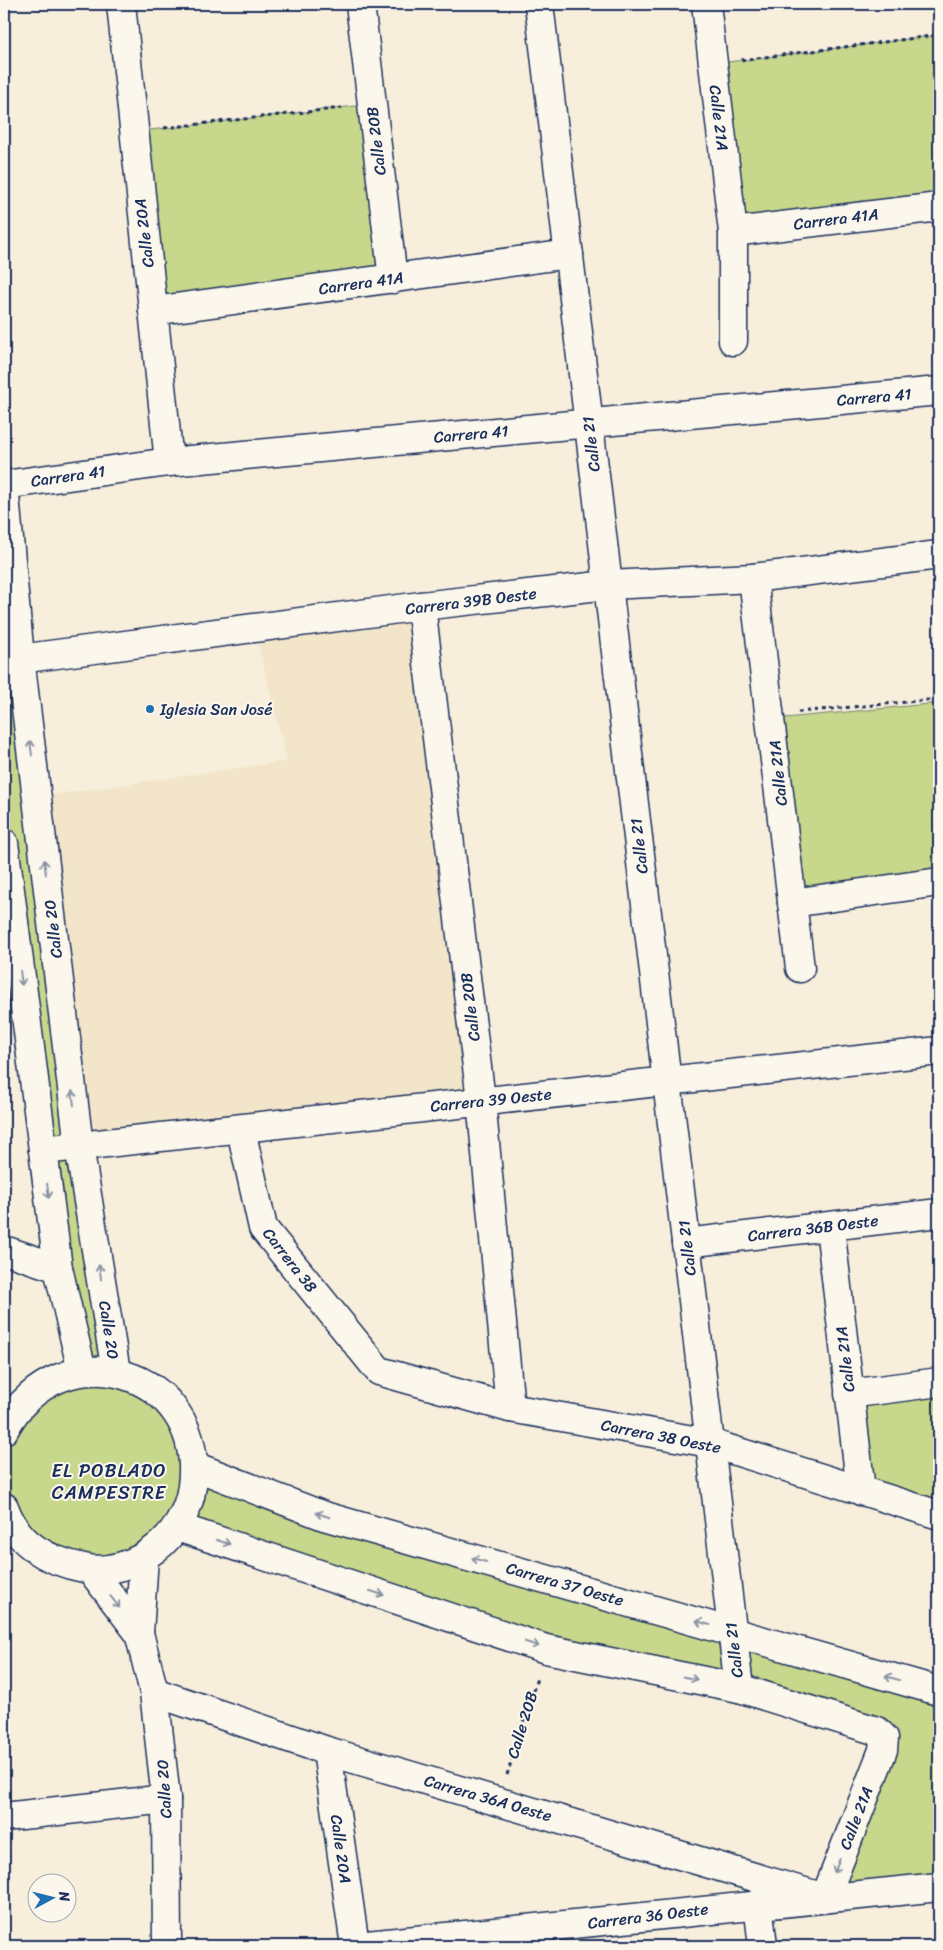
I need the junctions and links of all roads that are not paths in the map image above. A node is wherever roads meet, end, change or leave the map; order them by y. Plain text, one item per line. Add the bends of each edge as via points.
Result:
1 (121, 4) edge
2 (360, 4) edge
3 (539, 4) edge
4 (706, 4) edge
5 (939, 207) edge
6 (733, 232) junction
7 (569, 254) junction
8 (392, 279) junction
9 (153, 311) junction
10 (733, 341) dead end
11 (939, 391) edge
12 (589, 423) junction
13 (169, 462) junction
14 (4, 485) edge
15 (939, 555) edge
16 (753, 578) junction
17 (608, 585) junction
18 (421, 606) junction
19 (12, 660) edge
20 (4, 843) edge
21 (939, 882) edge
22 (792, 903) junction
23 (800, 968) dead end
24 (939, 1051) edge
25 (667, 1081) junction
26 (481, 1100) junction
27 (241, 1130) junction
28 (79, 1146) junction
29 (43, 1150) junction
30 (939, 1213) edge
31 (830, 1226) junction
32 (686, 1243) junction
33 (4, 1250) edge
34 (58, 1268) junction
35 (82, 1370) junction
36 (379, 1371) joint
37 (116, 1372) junction
38 (939, 1382) edge
39 (849, 1394) junction
40 (510, 1408) junction
41 (7, 1417) edge
42 (710, 1443) junction
43 (194, 1466) junction
44 (861, 1491) junction
45 (4, 1507) edge
46 (939, 1515) edge
47 (177, 1527) junction
48 (144, 1557) junction
49 (91, 1570) junction
50 (732, 1632) junction
51 (140, 1633) junction
52 (739, 1688) junction
53 (939, 1691) edge
54 (154, 1692) junction
55 (327, 1751) junction
56 (166, 1800) junction
57 (4, 1817) edge
58 (939, 1887) edge
59 (825, 1898) junction
60 (758, 1904) junction
61 (567, 1936) edge
62 (167, 1946) edge
63 (356, 1946) edge
64 (763, 1946) edge

1 - 9 street, Calle 20A
2 - 8 street, Calle 20B
3 - 7 street, Calle 21
4 - 6 street, Calle 21A
5 - 6 street, Carrera 41A
6 - 10 street, Calle 21A
7 - 8 street, Carrera 41A
7 - 12 street, Calle 21
8 - 9 street, Carrera 41A
9 - 13 street, Calle 20A
11 - 12 street, Carrera 41
12 - 13 street, Carrera 41
12 - 17 street, Calle 21
13 - 14 street, Carrera 41
14 - 19 street, Calle 20
15 - 16 street, Carrera 39B Oeste
16 - 17 street, Carrera 39B Oeste
16 - 22 street, Calle 21A
17 - 18 street, Carrera 39B Oeste
17 - 25 street, Calle 21
18 - 19 street, Carrera 39B Oeste
18 - 26 street, Calle 20B
28 -> 19 street, Calle 20
20 -> 29 street, Calle 20
21 - 22 street
22 - 23 street, Calle 21A
24 - 25 street, Carrera 39 Oeste
25 - 26 street, Carrera 39 Oeste
25 - 32 street, Calle 21
26 - 27 street, Carrera 39 Oeste
26 - 40 street, Calle 20B
27 - 28 street, Carrera 39 Oeste
27 - 36 street, Carrera 38 via 263,1228
28 - 29 street, Carrera 39 Oeste
37 -> 28 street, Calle 20
29 -> 34 street, Calle 20
30 - 31 street, Carrera 36B Oeste
31 - 32 street, Carrera 36B Oeste
31 - 39 street, Calle 21A
32 - 42 street, Calle 21
33 - 34 street
34 - 35 street, Calle 20
35 - 37 street
35 - 41 street via 56,1377 34,1391
36 - 40 street, Carrera 38 Oeste
37 - 43 street via 147,1384 171,1405 188,1434
38 - 39 street
39 - 44 street, Calle 21A
40 - 42 street, Carrera 38 Oeste
42 - 44 street, Carrera 38 Oeste
42 - 50 street, Calle 21
43 - 47 street via 190,1498
50 -> 43 street, Carrera 37 Oeste via 324,1516
44 - 46 street, Carrera 38 Oeste
45 - 49 street via 9,1521 30,1546 58,1563
47 - 48 street
47 -> 52 street via 546,1649
48 - 49 street via 118,1567
48 - 51 street, Calle 20
49 -> 51 street, Calle 20
50 - 52 street, Calle 21
53 -> 50 street, Carrera 37 Oeste
51 - 54 street, Calle 20
52 -> 59 street, Calle 21A via 877,1731 884,1738
54 - 55 street, Carrera 36A Oeste
54 - 56 street, Calle 20
55 - 59 street, Carrera 36A Oeste
55 - 63 street, Calle 20A
56 - 57 street
56 - 62 street, Calle 20
58 - 59 street, Carrera 36 Oeste
59 - 60 street, Carrera 36 Oeste
60 - 61 street, Carrera 36 Oeste
60 - 64 street
61 - 63 street, Carrera 36 Oeste

